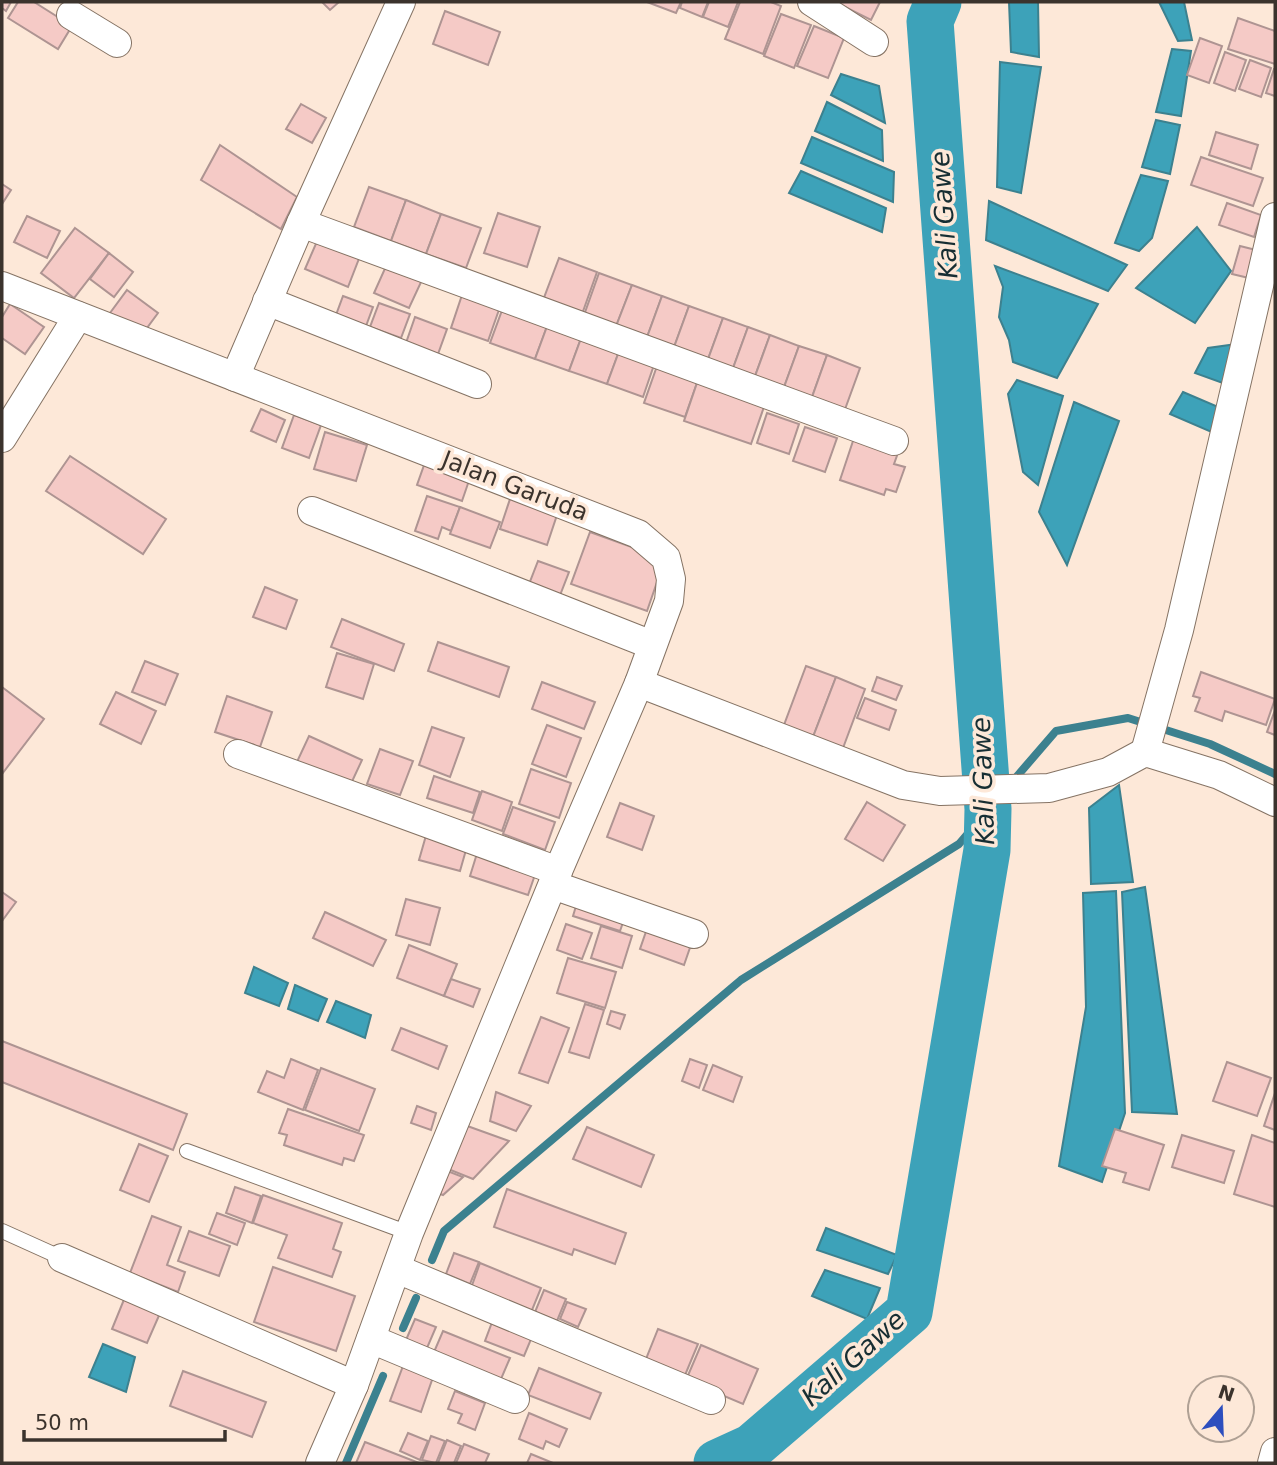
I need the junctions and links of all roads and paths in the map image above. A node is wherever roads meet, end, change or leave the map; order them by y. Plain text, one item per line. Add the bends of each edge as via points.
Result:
1 (401, 2) edge
2 (812, 2) edge
3 (66, 6) edge
4 (874, 42) dead end
5 (117, 43) dead end
6 (1275, 217) edge
7 (300, 223) junction
8 (1270, 258) edge
9 (2, 286) edge
10 (267, 301) junction
11 (78, 316) junction
12 (235, 377) junction
13 (477, 384) dead end
14 (2, 438) edge
15 (894, 441) dead end
16 (312, 511) dead end
17 (652, 645) junction
18 (639, 683) junction
19 (1146, 747) junction
20 (238, 754) dead end
21 (1275, 802) edge
22 (556, 878) junction
23 (694, 934) dead end
24 (187, 1150) dead end
25 (2, 1231) edge
26 (409, 1233) junction
27 (62, 1258) joint
28 (397, 1269) junction
29 (370, 1339) junction
30 (354, 1385) junction
31 (515, 1399) dead end
32 (711, 1400) dead end
33 (1275, 1452) edge
34 (320, 1463) edge
35 (1272, 1463) edge

1 - 7 street
2 - 4 street
3 - 5 street
6 - 8 street
7 - 10 street
7 - 15 street
8 - 19 street
9 - 11 street, Jalan Garuda
10 - 12 street
10 - 13 street
11 - 12 street, Jalan Garuda
11 - 14 street
12 - 17 street, Jalan Garuda via 638,534 666,558 671,579 669,601
16 - 17 street
17 - 18 street, Jalan Garuda
18 - 19 street via 903,785 940,791 1049,788 1108,772
18 - 22 street, Jalan Garuda
19 - 21 street
20 - 22 street
22 - 23 street
22 - 26 street, Jalan Garuda
24 - 26 lane
25 - 27 lane
26 - 28 street, Jalan Garuda
27 - 30 street
28 - 29 street, Jalan Garuda
28 - 32 street
29 - 30 street, Jalan Garuda
29 - 31 street
30 - 34 street, Jalan Garuda
33 - 35 street

